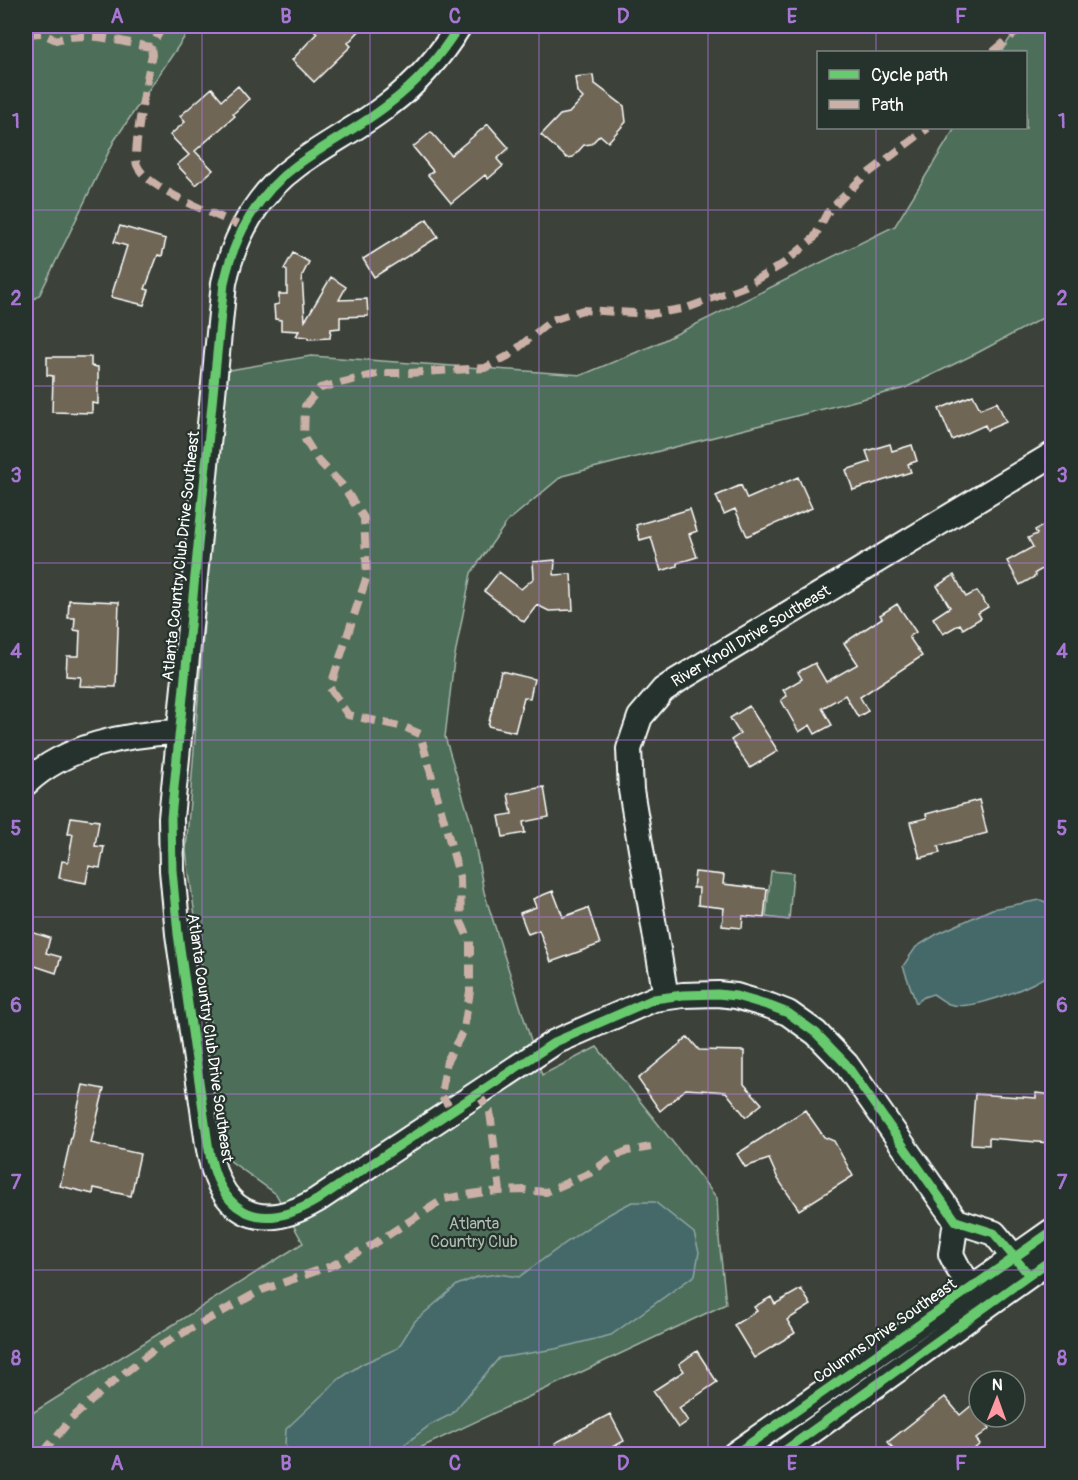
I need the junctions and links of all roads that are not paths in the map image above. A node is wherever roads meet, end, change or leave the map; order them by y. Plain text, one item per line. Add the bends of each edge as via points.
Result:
1 (459, 26) edge
2 (1053, 455) edge
3 (178, 732) junction
4 (26, 783) edge
5 (666, 997) junction
6 (956, 1221) junction
7 (1053, 1231) edge
8 (1053, 1259) edge
9 (1022, 1266) junction
10 (978, 1298) junction
11 (735, 1455) edge
12 (780, 1455) edge

1 - 3 street, Atlanta Country Club Drive Southeast via 418,78 389,105 281,178 255,208 232,252 224,283
2 - 5 street, River Knoll Drive Southeast via 678,680 663,690 640,717 630,749 631,790
3 - 4 street via 149,733 84,749 58,760
3 - 5 street, Atlanta Country Club Drive Southeast via 171,847 184,978 209,1155 228,1198 242,1209 261,1217 298,1211 545,1047 642,1003
5 - 6 street, Atlanta Country Club Drive Southeast via 700,993 736,996 770,1006 805,1024 846,1064
6 - 9 street via 994,1233
6 - 10 street via 951,1254
7 - 9 street, Columns Drive Southeast
8 - 9 street, Columns Drive Southeast
9 - 10 street, Columns Drive Southeast
10 - 11 street, Columns Drive Southeast
10 - 12 street, Columns Drive Southeast

